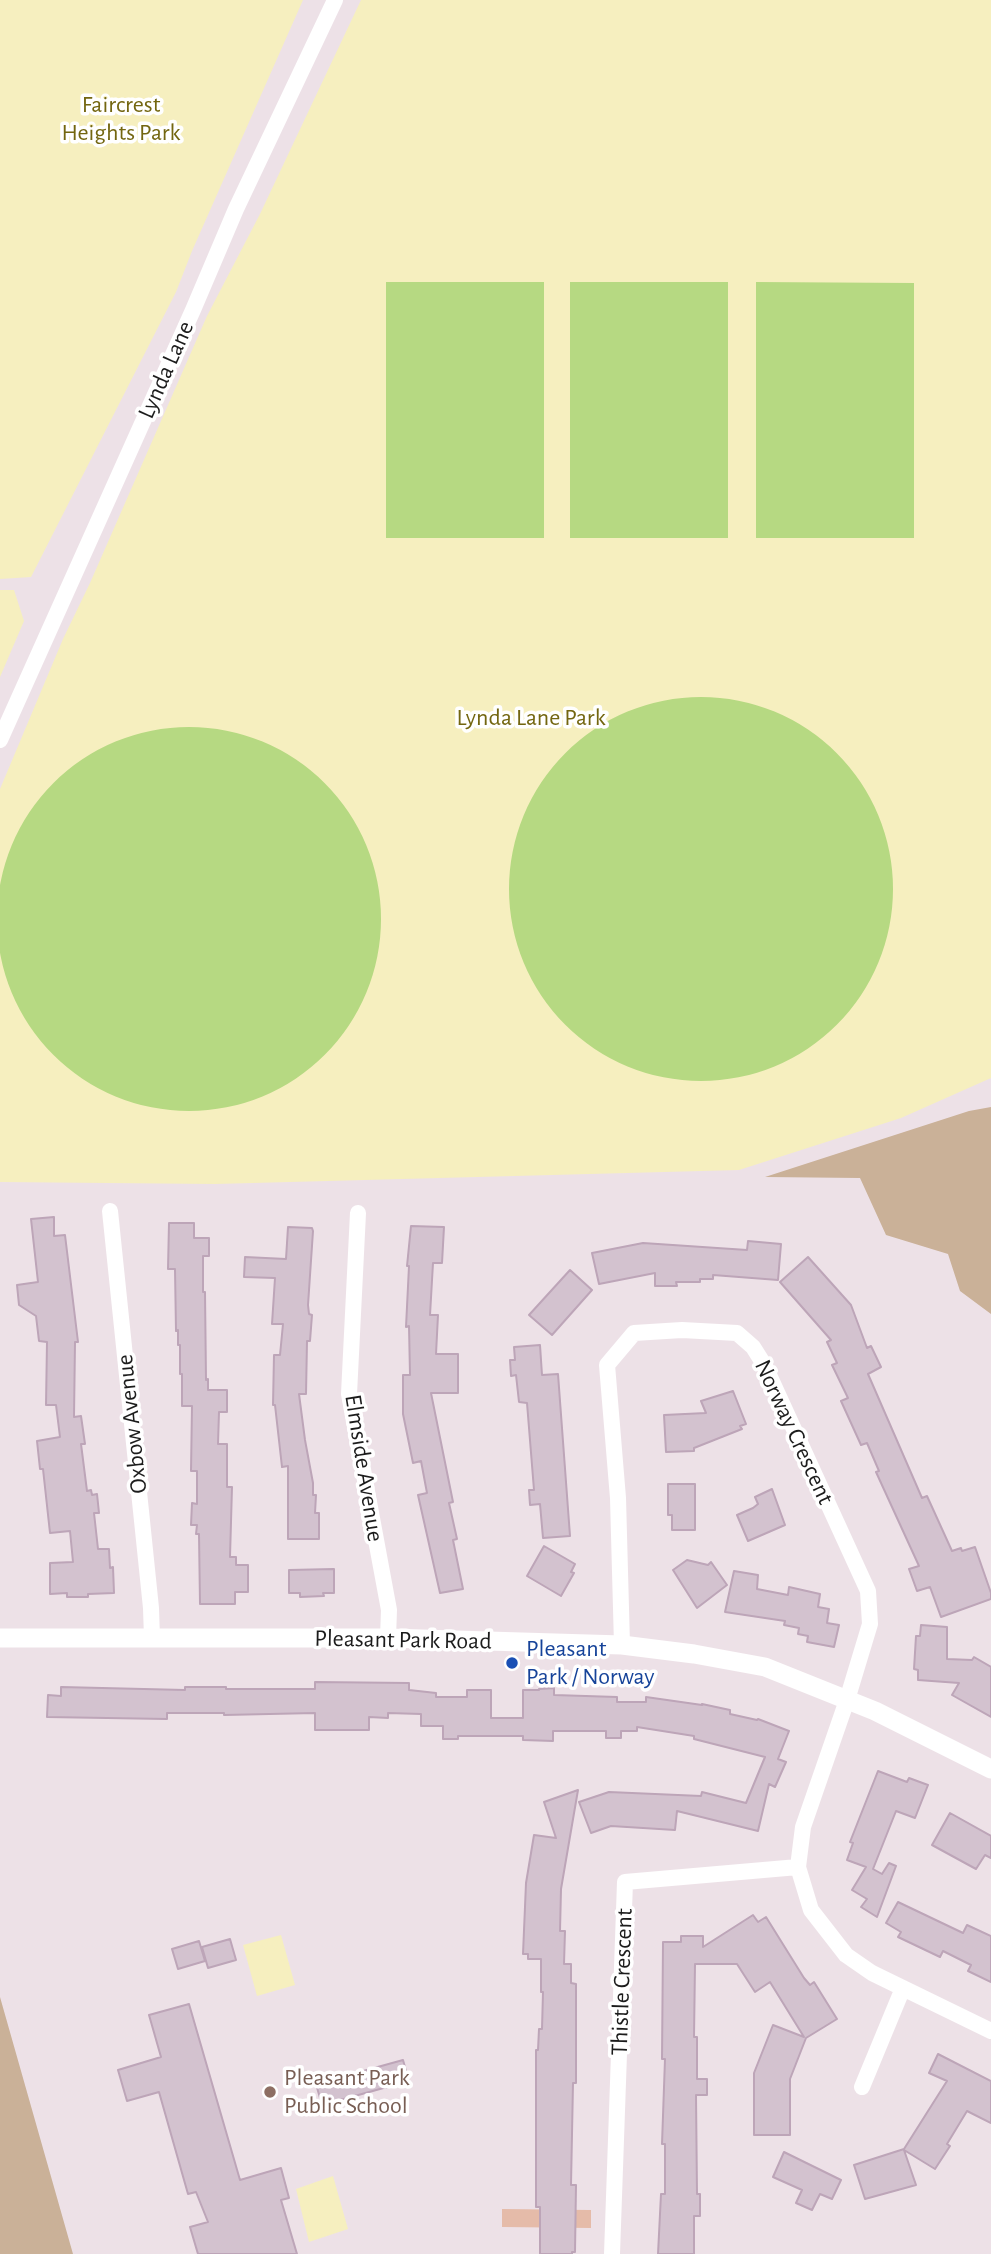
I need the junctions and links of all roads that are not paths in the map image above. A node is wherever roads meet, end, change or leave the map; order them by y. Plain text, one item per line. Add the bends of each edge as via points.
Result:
1 (334, 0) edge
2 (0, 740) edge
3 (110, 1211) dead end
4 (358, 1213) dead end
5 (0, 1638) edge
6 (152, 1638) junction
7 (388, 1638) junction
8 (622, 1645) junction
9 (847, 1700) junction
10 (991, 1769) edge
11 (797, 1867) junction
12 (902, 1988) junction
13 (991, 2031) edge
14 (862, 2087) dead end
15 (612, 2254) edge

1 - 2 street, Lynda Lane
3 - 6 street, Oxbow Avenue
4 - 7 street, Elmside Avenue via 349,1394 388,1610
5 - 6 street, Pleasant Park Road
6 - 7 street, Pleasant Park Road
7 - 8 street, Pleasant Park Road
8 - 9 street, Pleasant Park Road via 765,1668
8 - 9 street, Norway Crescent via 618,1498 607,1365 634,1333 737,1333 765,1366 868,1591 870,1624
9 - 10 street, Pleasant Park Road
9 - 11 street, Norway Crescent via 803,1827
11 - 12 street via 811,1910 846,1955
11 - 15 street, Thistle Crescent via 625,1882
12 - 13 street
12 - 14 street

